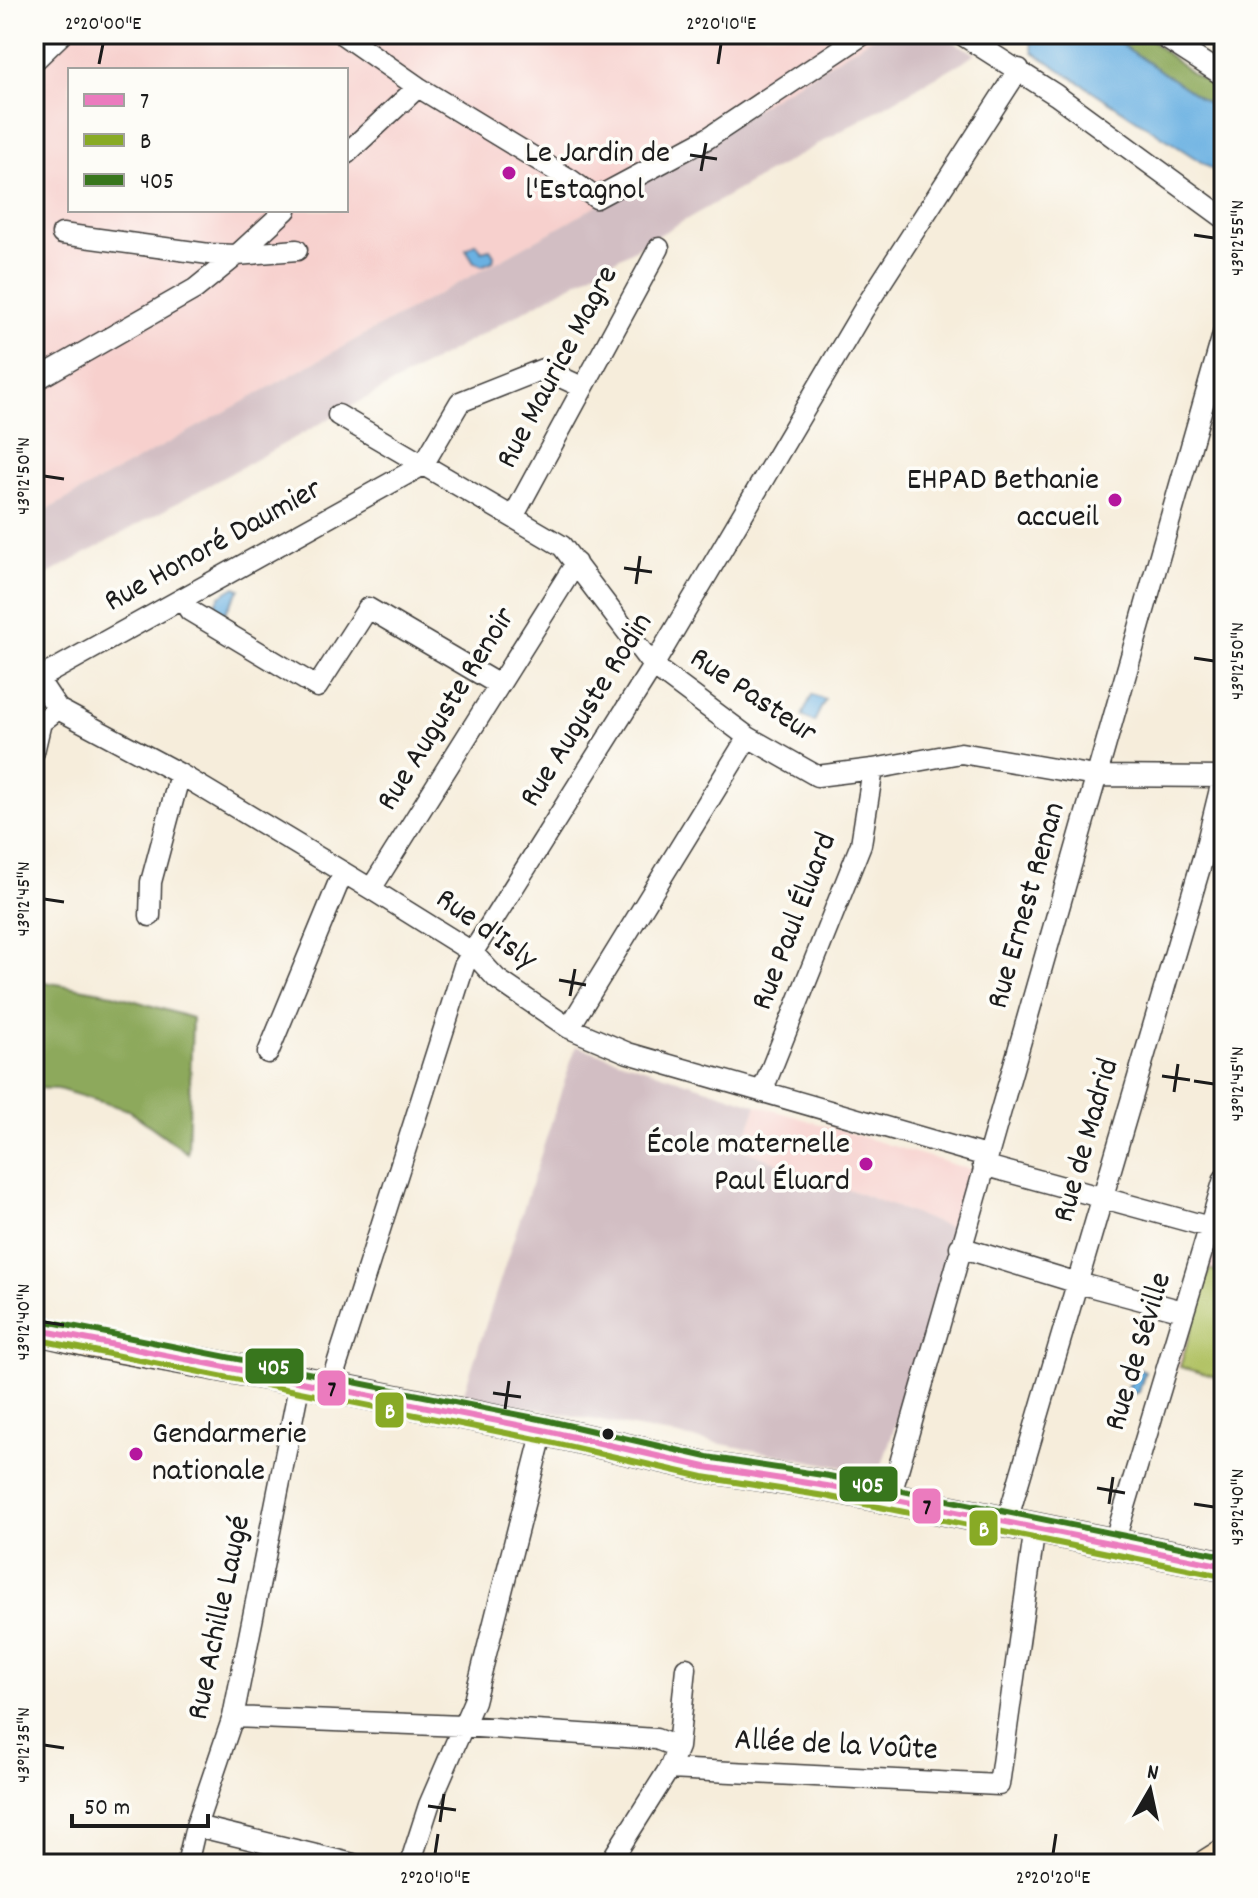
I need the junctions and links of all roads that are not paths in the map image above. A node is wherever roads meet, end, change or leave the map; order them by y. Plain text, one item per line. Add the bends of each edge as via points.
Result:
1 (62, 34) edge
2 (342, 34) edge
3 (864, 34) edge
4 (1159, 34) edge
5 (965, 36) edge
6 (34, 61) edge
7 (1019, 69) junction
8 (1224, 76) edge
9 (418, 87) junction
10 (348, 152) edge
11 (284, 212) edge
12 (1224, 218) edge
13 (62, 234) dead end
14 (659, 248) dead end
15 (297, 250) dead end
16 (237, 255) junction
17 (1224, 331) edge
18 (34, 381) edge
19 (582, 387) junction
20 (338, 415) dead end
21 (423, 465) junction
22 (513, 517) junction
23 (576, 563) junction
24 (182, 599) junction
25 (653, 666) junction
26 (36, 680) edge
27 (499, 685) junction
28 (58, 709) junction
29 (38, 723) edge
30 (748, 737) junction
31 (34, 752) edge
32 (873, 769) junction
33 (180, 774) junction
34 (1095, 776) junction
35 (1224, 777) edge
36 (343, 872) junction
37 (371, 889) junction
38 (150, 916) dead end
39 (472, 952) junction
40 (569, 1028) junction
41 (268, 1053) dead end
42 (762, 1092) junction
43 (985, 1161) junction
44 (1224, 1179) edge
45 (1102, 1198) junction
46 (1217, 1229) edge
47 (960, 1247) junction
48 (1078, 1283) junction
49 (1183, 1311) junction
50 (34, 1329) edge
51 (300, 1381) junction
52 (330, 1386) junction
53 (543, 1430) junction
54 (890, 1498) junction
55 (1021, 1524) junction
56 (1114, 1543) junction
57 (1224, 1566) edge
58 (686, 1668) dead end
59 (233, 1717) junction
60 (462, 1726) junction
61 (678, 1747) junction
62 (669, 1769) junction
63 (999, 1785) joint
64 (196, 1826) junction
65 (1224, 1854) edge
66 (187, 1864) edge
67 (353, 1864) edge
68 (410, 1864) edge
69 (609, 1864) edge
70 (1208, 1864) edge

1 - 6 street
2 - 9 street
3 - 9 street via 708,138 596,198
4 - 8 street
5 - 7 street
7 - 12 street
7 - 25 street, Rue Auguste Rodin via 864,309
9 - 10 street
11 - 16 street
13 - 16 street
14 - 19 street, Rue Maurice Magre
15 - 16 street
16 - 18 street via 195,289
17 - 34 street, Rue Ernest Renan
19 - 21 street via 543,369 460,402
19 - 22 street, Rue Maurice Magre
20 - 21 street, Rue Pasteur
21 - 22 street, Rue Pasteur
21 - 24 street, Rue Honoré Daumier
22 - 23 street, Rue Pasteur via 562,546
23 - 25 street, Rue Pasteur
23 - 27 street, Rue Auguste Renoir
24 - 26 street, Rue Honoré Daumier
24 - 27 street via 190,611 317,687 368,608
25 - 30 street, Rue Pasteur
25 - 39 street, Rue Auguste Rodin
26 - 28 street, Rue d'Isly
27 - 37 street, Rue Auguste Renoir
28 - 29 street
28 - 33 street, Rue d'Isly
29 - 31 street
30 - 32 street, Rue Pasteur via 817,776
30 - 40 street
32 - 34 street, Rue Pasteur via 961,753
32 - 42 street, Rue Paul Éluard via 861,844
33 - 36 street, Rue d'Isly
33 - 38 street via 151,882
34 - 35 street, Rue Pasteur
34 - 43 street, Rue Ernest Renan
35 - 45 street, Rue de Madrid
36 - 37 street, Rue d'Isly
36 - 41 street
37 - 39 street, Rue d'Isly
39 - 40 street, Rue d'Isly via 497,979
39 - 52 street, Rue Auguste Rodin
40 - 42 street, Rue d'Isly via 628,1053
42 - 43 street, Rue d'Isly
43 - 45 street, Rue d'Isly
43 - 47 street, Rue Ernest Renan
44 - 46 street, Rue de Séville
45 - 46 street, Rue d'Isly
45 - 48 street, Rue de Madrid
46 - 49 street, Rue de Séville
47 - 48 street
47 - 54 street, Rue Ernest Renan
48 - 49 street
48 - 55 street, Rue de Madrid
49 - 56 street, Rue de Séville
50 - 51 main road
51 - 52 main road
51 - 59 street, Rue Achille Laugé
52 - 53 main road
53 - 54 main road via 705,1467
53 - 60 street via 474,1701
54 - 55 main road
55 - 56 main road
55 - 63 street, Rue de Madrid
56 - 57 main road
58 - 61 street
59 - 60 street
59 - 64 street, Rue Achille Laugé
60 - 61 street via 656,1739
60 - 68 street
61 - 62 street
62 - 63 street, Allée de la Voûte
62 - 69 street
64 - 66 street, Rue Achille Laugé
64 - 67 street
65 - 70 main road

